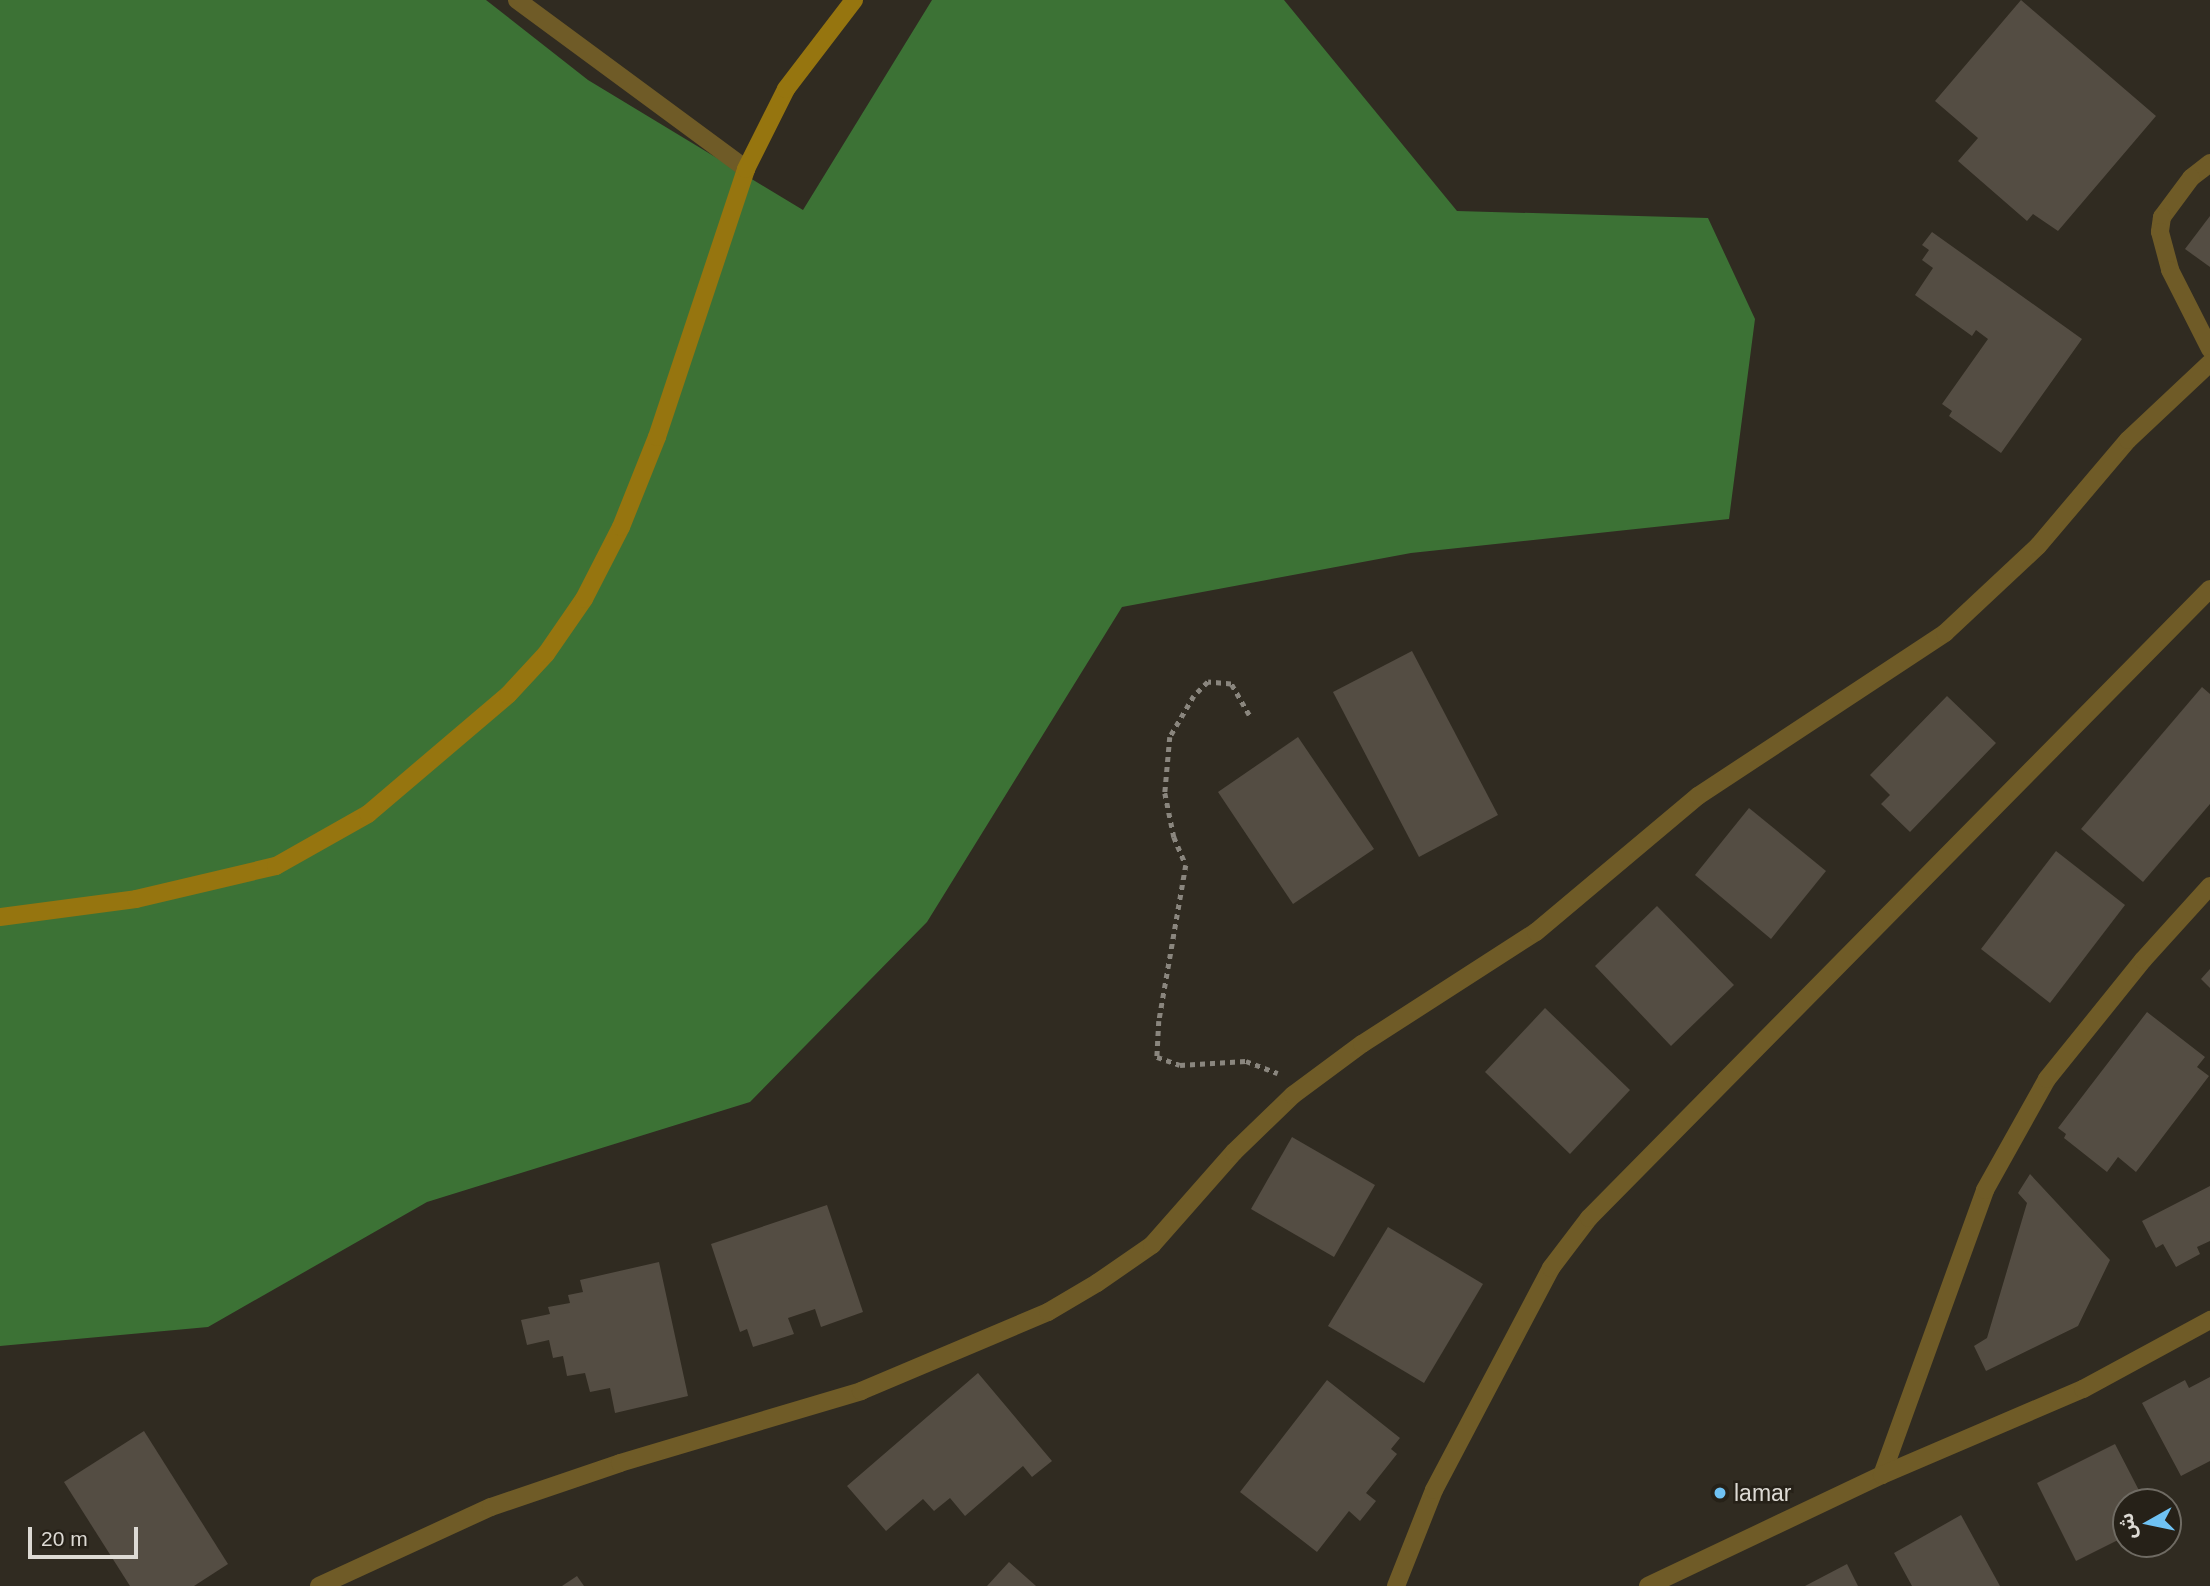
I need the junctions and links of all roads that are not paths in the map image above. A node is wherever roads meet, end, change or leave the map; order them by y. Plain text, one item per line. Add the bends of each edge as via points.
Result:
1 (517, 0) edge
2 (854, 0) edge
3 (2210, 163) edge
4 (746, 169) junction
5 (2210, 349) edge
6 (2210, 363) edge
7 (2210, 589) edge
8 (2210, 886) edge
9 (0, 918) edge
10 (2210, 1320) edge
11 (1882, 1475) junction
12 (319, 1586) edge
13 (1396, 1586) edge
14 (1648, 1586) edge

1 - 4 street
2 - 4 street via 786,89
3 - 5 street via 2191,178 2162,217 2160,232 2170,270
4 - 9 street via 657,437 621,527 584,599 546,654 508,695 368,814 276,866 136,899
6 - 12 street via 2128,440 2038,546 1945,633 1699,796 1536,932 1362,1044 1271,1115 1152,1245 1048,1312 861,1391 491,1507
7 - 13 street via 1589,1218 1551,1268 1434,1490
8 - 11 street via 2143,960 2048,1079 1985,1190
10 - 11 street via 2083,1389
11 - 14 street

